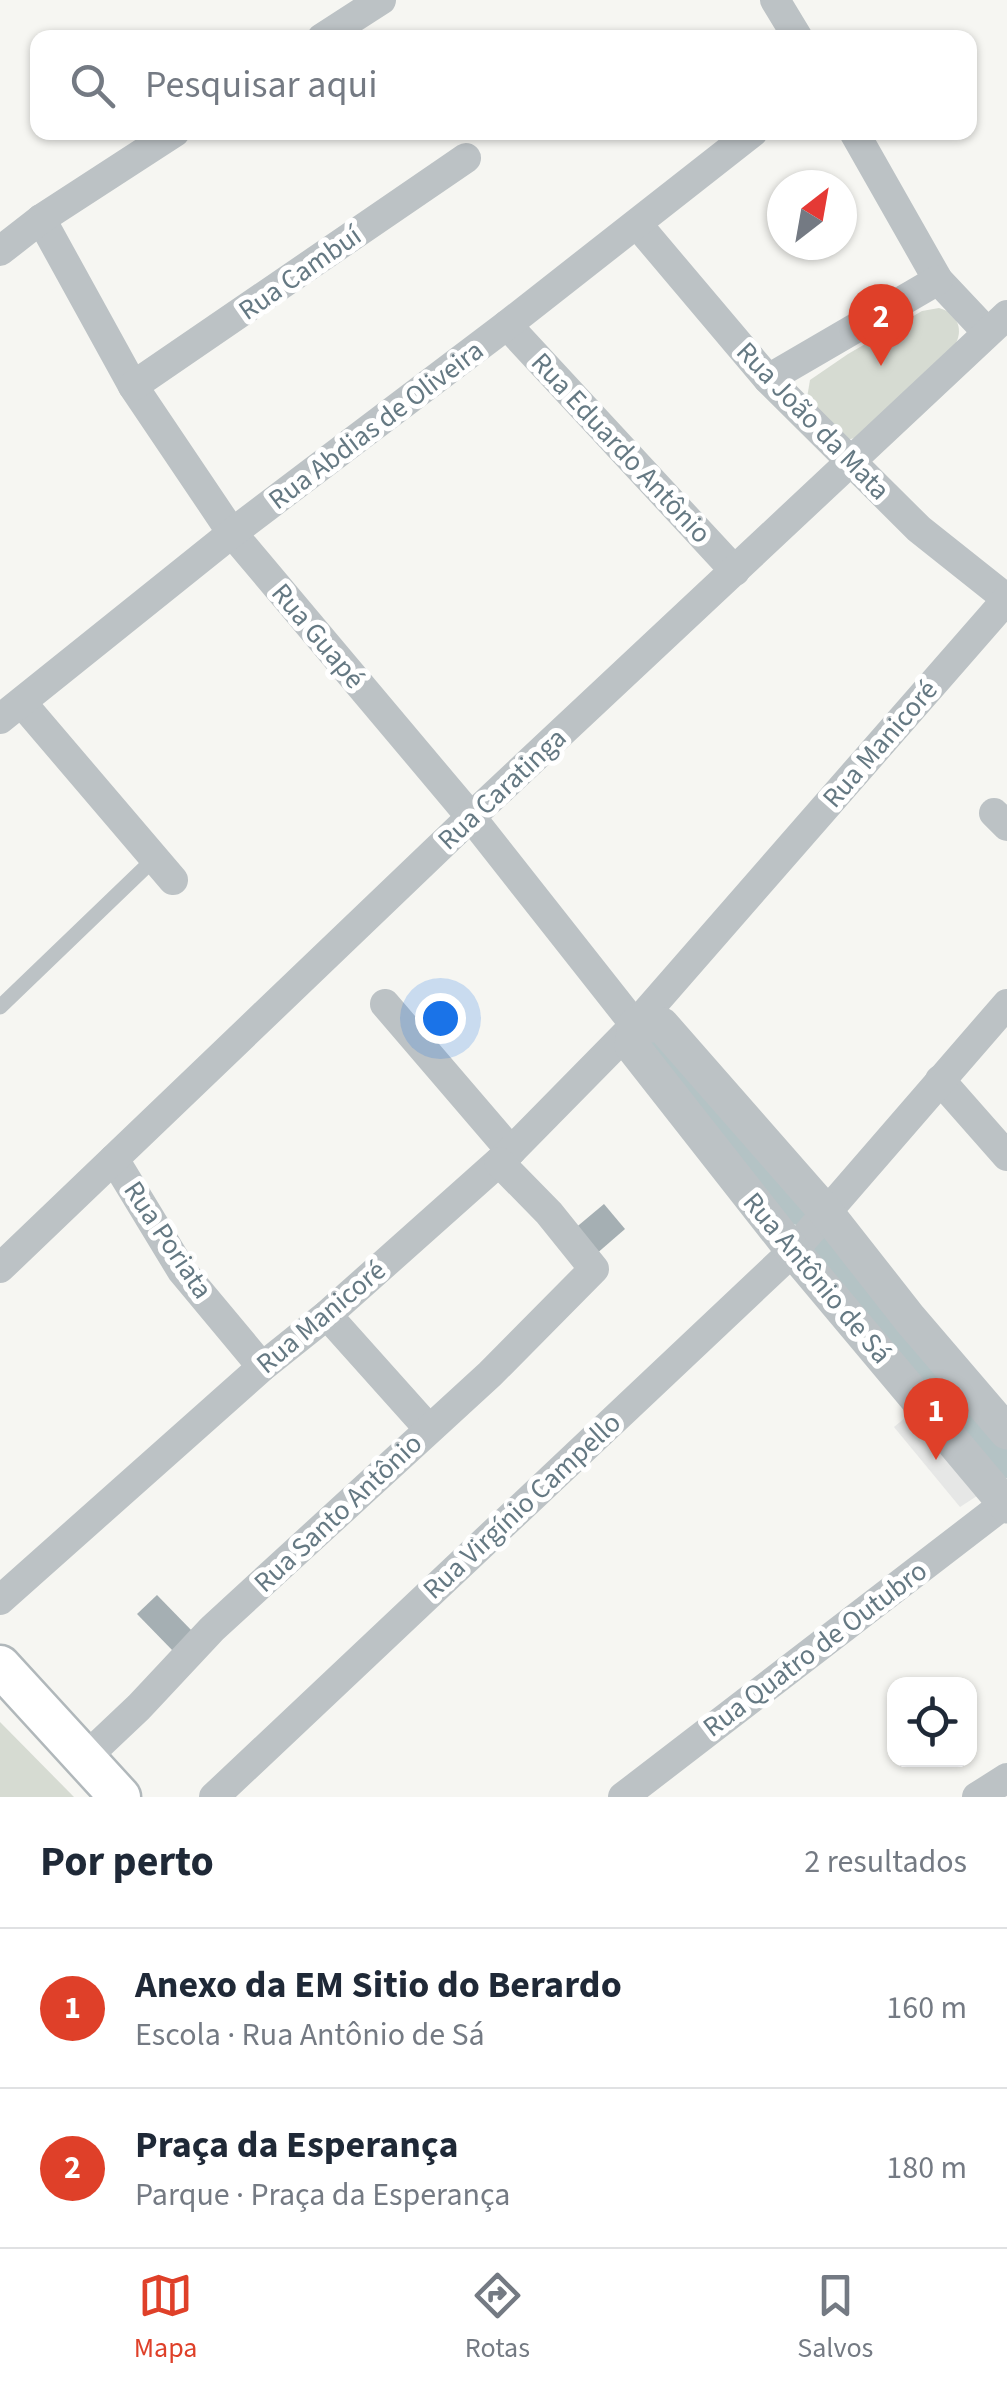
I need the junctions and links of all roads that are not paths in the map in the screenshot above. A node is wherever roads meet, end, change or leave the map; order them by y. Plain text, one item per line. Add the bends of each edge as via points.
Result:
1 (381, 0) edge
2 (775, 0) edge
3 (334, 30) edge
4 (793, 30) edge
5 (163, 140) edge
6 (742, 140) edge
7 (859, 140) edge
8 (466, 158) dead end
9 (41, 218) junction
10 (637, 224) junction
11 (0, 251) edge
12 (938, 280) junction
13 (997, 323) edge
14 (507, 325) junction
15 (768, 379) junction
16 (134, 386) junction
17 (851, 462) junction
18 (232, 534) junction
19 (736, 571) junction
20 (1007, 599) edge
21 (11, 711) edge
22 (471, 817) junction
23 (164, 869) joint
24 (385, 1004) dead end
25 (1007, 1004) edge
26 (0, 1007) edge
27 (634, 1036) junction
28 (940, 1080) junction
29 (505, 1156) junction
30 (1007, 1156) edge
31 (114, 1159) junction
32 (810, 1231) junction
33 (0, 1268) edge
34 (327, 1314) junction
35 (262, 1367) junction
36 (428, 1429) junction
37 (1007, 1432) edge
38 (1006, 1504) edge
39 (0, 1600) edge
40 (0, 1666) edge
41 (84, 1759) junction
42 (1007, 1778) edge
43 (120, 1797) edge
44 (214, 1797) edge
45 (623, 1797) edge
46 (977, 1797) edge

1 - 3 street
2 - 4 street
5 - 9 street
6 - 10 street, Rua Abdias de Oliveira
7 - 12 street
8 - 16 street, Rua Cambuí
9 - 11 street
9 - 16 street, Rua Guapé
10 - 14 street, Rua Abdias de Oliveira
10 - 15 street, Rua João da Mata
12 - 13 street
12 - 15 street
13 - 17 street, Rua Caratinga
14 - 18 street, Rua Abdias de Oliveira
14 - 19 street, Rua Eduardo Antônio
15 - 17 street, Rua João da Mata
16 - 18 street, Rua Guapé
17 - 19 street, Rua Caratinga
17 - 20 street, Rua João da Mata via 918,529
18 - 21 street, Rua Abdias de Oliveira
18 - 22 street, Rua Guapé
19 - 22 street, Rua Caratinga
20 - 27 street, Rua Manicoré
21 - 23 street
22 - 27 street, Rua Guapé
22 - 31 street, Rua Caratinga
23 - 26 lane
24 - 29 street
25 - 28 street, Rua Virgínio Campello
27 - 29 street, Rua Manicoré
27 - 32 street, Rua Antônio de Sá
27 - 32 street, Rua Antônio de Sá via 662,1024
28 - 30 street
28 - 32 street, Rua Virgínio Campello
29 - 34 street, Rua Manicoré
29 - 36 street, Rua Santo Antônio via 594,1269
31 - 33 street, Rua Caratinga
31 - 35 street, Rua Poriata via 182,1271
32 - 37 street, Rua Antônio de Sá via 910,1319
32 - 38 street, Rua Antônio de Sá
32 - 44 street, Rua Virgínio Campello
34 - 35 street, Rua Manicoré
34 - 36 street
35 - 39 street, Rua Manicoré
36 - 41 street, Rua Santo Antônio via 212,1629
38 - 45 street, Rua Quatro de Outubro
40 - 41 main road
41 - 43 main road
42 - 46 street

